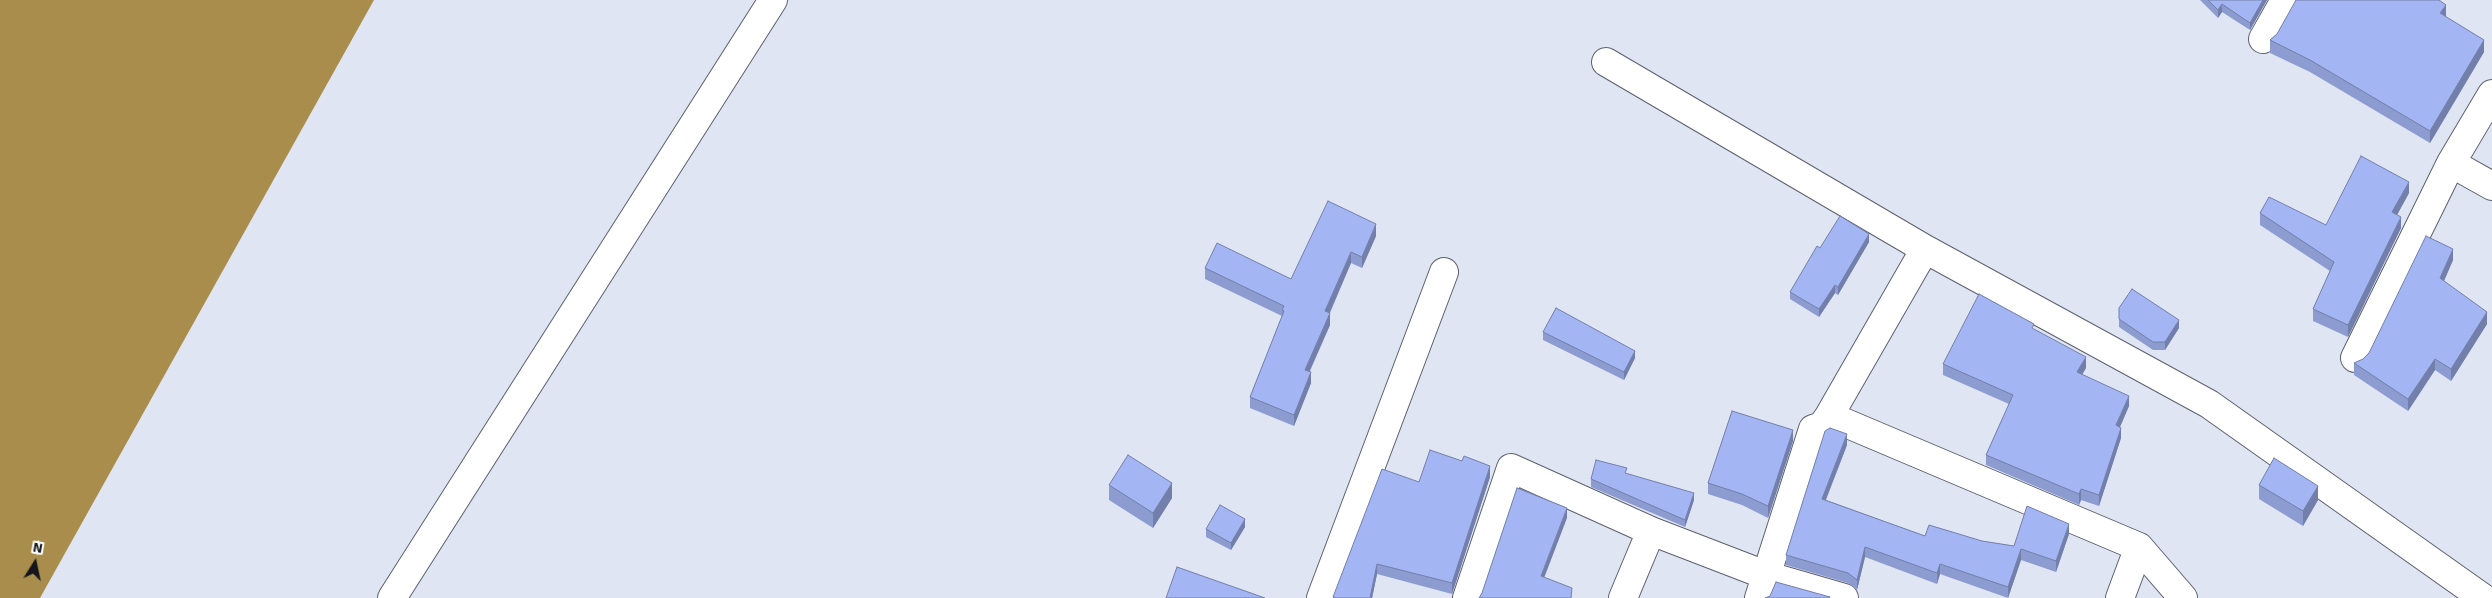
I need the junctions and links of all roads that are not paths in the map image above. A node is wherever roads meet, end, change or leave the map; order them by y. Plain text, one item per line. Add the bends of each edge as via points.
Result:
1 (773, 0) edge
2 (2285, 0) edge
3 (2263, 39) dead end
4 (1606, 62) dead end
5 (2492, 94) edge
6 (2451, 163) junction
7 (2492, 186) edge
8 (1925, 249) junction
9 (1444, 272) dead end
10 (2355, 358) dead end
11 (1829, 416) junction
12 (1652, 531) junction
13 (2139, 547) junction
14 (1764, 587) edge
15 (392, 598) edge
16 (1321, 598) edge
17 (1467, 598) edge
18 (1623, 598) edge
19 (1844, 598) edge
20 (2120, 598) edge
21 (2183, 598) edge
22 (2483, 598) edge

1 - 15 street
2 - 3 street
4 - 8 street
5 - 6 street
6 - 7 street
6 - 10 street
8 - 11 street
8 - 22 street via 2209,404
9 - 16 street
11 - 13 street
11 - 14 street via 1822,426 1813,429
12 - 14 street
12 - 17 street via 1511,468
12 - 18 street
13 - 20 street
13 - 21 street
14 - 19 street

